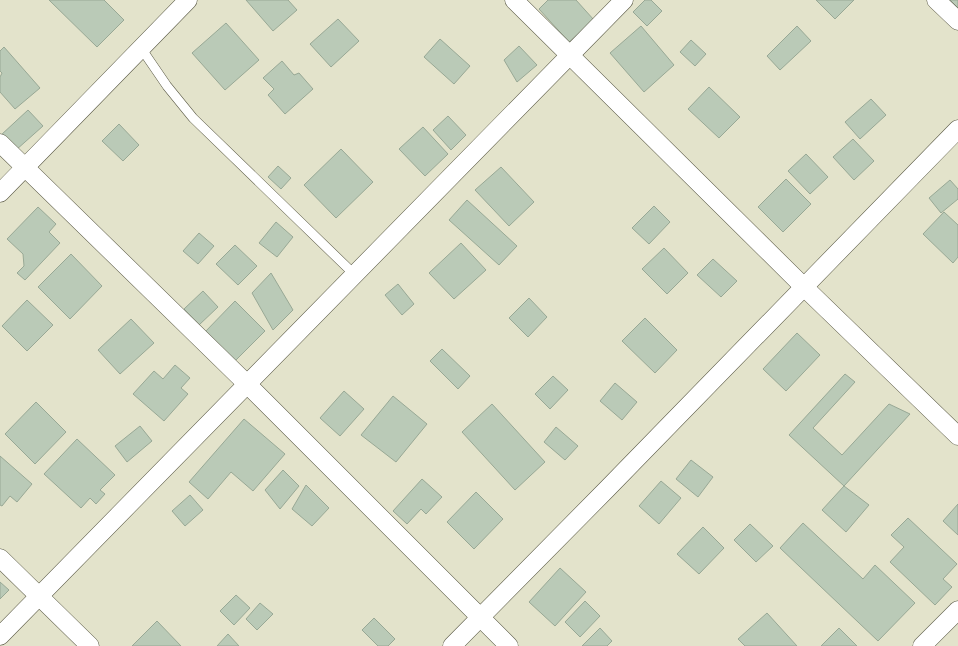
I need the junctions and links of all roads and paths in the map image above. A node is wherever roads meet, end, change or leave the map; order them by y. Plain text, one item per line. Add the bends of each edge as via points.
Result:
1 (188, 0) edge
2 (514, 0) edge
3 (624, 0) edge
4 (936, 0) edge
5 (958, 22) edge
6 (141, 48) junction
7 (570, 55) junction
8 (958, 129) edge
9 (0, 143) edge
10 (25, 168) junction
11 (0, 193) edge
12 (355, 275) junction
13 (804, 287) junction
14 (247, 384) junction
15 (958, 436) edge
16 (0, 558) edge
17 (39, 596) junction
18 (958, 610) edge
19 (480, 617) junction
20 (0, 636) edge
21 (90, 646) edge
22 (452, 646) edge
23 (509, 646) edge
24 (922, 646) edge

1 - 6 street
2 - 7 street
3 - 7 street
4 - 5 street
6 - 10 street
6 - 12 lane via 193,118
7 - 12 street
7 - 13 street
8 - 13 street
9 - 10 street
10 - 11 street
10 - 14 street
12 - 14 street
13 - 15 street
13 - 19 street
14 - 17 street
14 - 19 street
16 - 17 street
17 - 20 street
17 - 21 street
18 - 24 street
19 - 22 street
19 - 23 street

